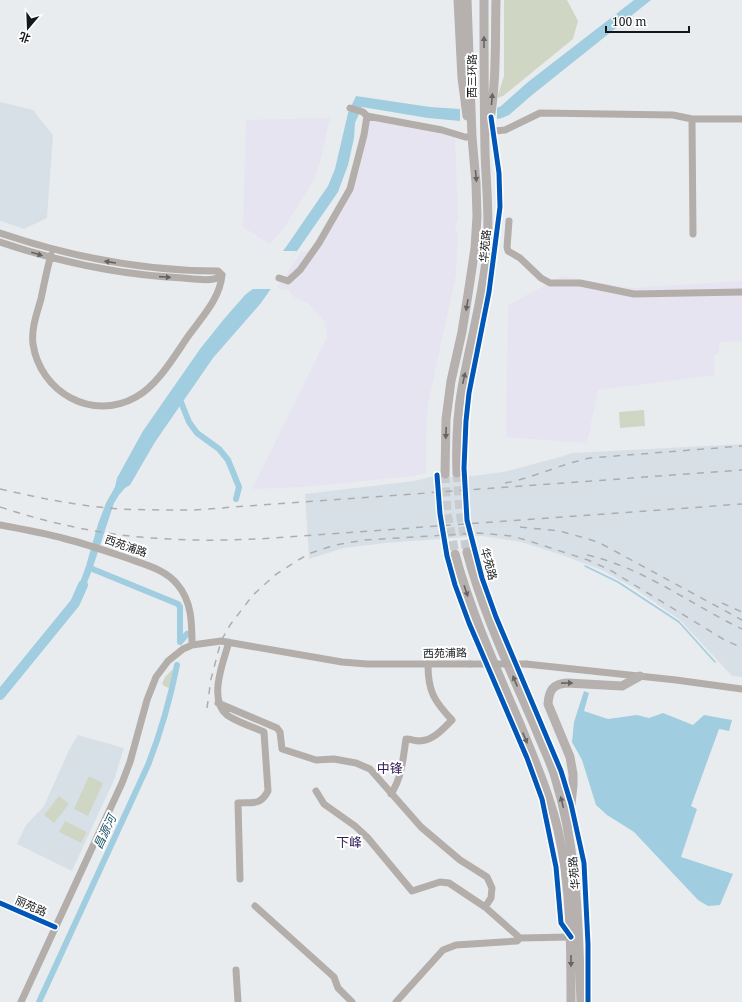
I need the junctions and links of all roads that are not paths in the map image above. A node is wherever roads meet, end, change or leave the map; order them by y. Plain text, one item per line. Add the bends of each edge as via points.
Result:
1 (458, 0) edge
2 (467, 0) edge
3 (484, 0) edge
4 (496, 0) edge
5 (350, 108) dead end
6 (365, 114) junction
7 (742, 119) edge
8 (692, 120) junction
9 (487, 132) junction
10 (472, 137) junction
11 (509, 221) dead end
12 (0, 233) edge
13 (693, 234) dead end
14 (0, 242) edge
15 (53, 250) junction
16 (50, 258) junction
17 (222, 275) junction
18 (279, 278) dead end
19 (742, 292) edge
20 (457, 473) tunnel mouth
21 (445, 474) tunnel mouth
22 (0, 525) edge
23 (467, 552) tunnel mouth
24 (455, 554) tunnel mouth
25 (229, 642) junction
26 (192, 645) junction
27 (428, 664) junction
28 (640, 676) junction
29 (742, 689) edge
30 (218, 703) junction
31 (316, 791) dead end
32 (391, 794) junction
33 (568, 831) junction
34 (240, 879) dead end
35 (0, 902) edge
36 (255, 906) dead end
37 (485, 906) junction
38 (55, 927) junction
39 (571, 937) junction
40 (520, 938) junction
41 (236, 970) dead end
42 (21, 1002) edge
43 (238, 1002) edge
44 (352, 1002) edge
45 (396, 1002) edge
46 (571, 1002) edge
47 (581, 1002) edge

1 - 10 main road via 462,78
2 - 10 main road, 西三环路
9 -> 3 main road, 西三环路
9 -> 4 main road via 495,76
5 - 6 street
6 - 10 street
6 - 18 street via 364,135 350,189 300,270 288,281
7 - 8 street
8 - 9 street via 673,115 540,113 505,130
8 - 13 street
20 -> 9 main road, 华苑路 via 456,454 462,389 482,291 487,250
10 -> 21 main road, 华苑路 via 477,216 475,248 470,288 451,381 446,419
11 - 19 street via 508,251 550,283 580,283 634,294
12 - 15 street
14 -> 16 street
15 - 16 street
17 -> 15 street via 218,271 125,264
16 -> 17 street via 104,270 159,277 215,279
16 - 17 street via 34,327 33,342 36,356 41,369 57,389 79,402 93,405 107,406 128,401 149,387 212,303 221,286
22 - 26 street, 西苑浦路 via 86,544 168,575 178,584 189,607
33 -> 23 main road, 华苑路 via 555,776 488,618
24 -> 39 main road, 华苑路 via 476,620 543,780 558,830 565,866
25 - 26 street, 西苑浦路
25 - 27 street, 西苑浦路 via 342,662
25 - 30 street via 218,684
26 - 38 street via 168,661 156,678 122,783
27 - 28 street, 西苑浦路, bridge via 526,664
27 - 32 street via 430,689 438,705 452,720 436,736 428,740 406,739 402,770
28 - 29 street, 西苑浦路
33 -> 28 main road via 573,774 570,758 548,704 549,694 553,688 567,682 622,686
30 - 32 street via 277,728 282,749 316,760 334,759 356,763 370,769
30 - 34 street via 227,715 264,732 268,791 260,802 238,803
31 - 37 street via 324,804 367,837 412,891 440,882 449,884
32 - 37 street via 421,827 460,860 487,877 492,888 491,898
33 - 47 main road, 华苑路 via 578,910
35 - 38 street, 丽苑路
36 - 44 street via 334,977 338,988
37 - 40 street
38 - 42 street
39 - 40 street
39 -> 46 main road, 华苑路
40 - 45 street via 517,941 456,945 443,950
41 - 43 street

